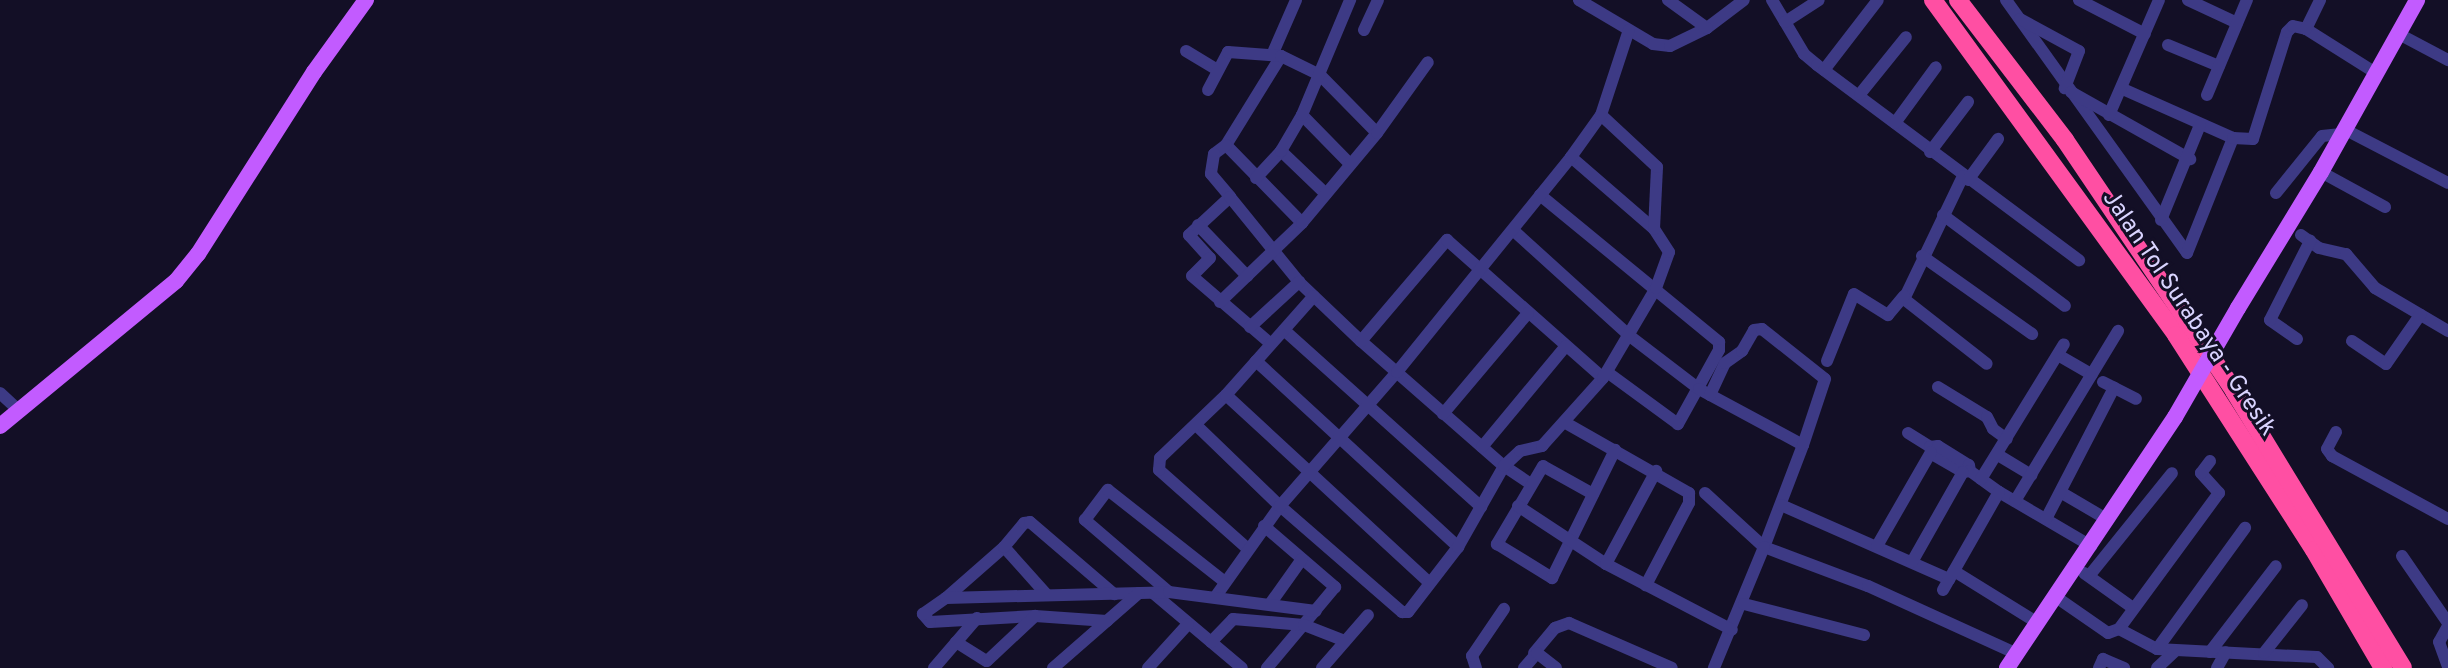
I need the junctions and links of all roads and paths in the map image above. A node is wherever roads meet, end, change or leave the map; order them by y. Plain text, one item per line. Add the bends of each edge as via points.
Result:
1 (366, 0) edge
2 (1296, 0) edge
3 (1350, 0) edge
4 (1378, 0) edge
5 (1668, 0) edge
6 (1772, 0) edge
7 (1819, 0) edge
8 (1878, 0) edge
9 (1934, 0) edge
10 (1958, 0) edge
11 (2006, 0) edge
12 (2079, 0) edge
13 (2159, 0) edge
14 (2188, 0) edge
15 (2247, 0) edge
16 (2320, 0) edge
17 (2417, 0) edge
18 (1739, 1) edge
19 (1585, 2) edge
20 (2016, 18) junction
21 (1785, 22) junction
22 (2237, 23) junction
23 (1707, 28) junction
24 (2306, 29) junction
25 (1364, 30) dead end
26 (1629, 30) junction
27 (2397, 33) junction
28 (2145, 34) junction
29 (1906, 37) dead end
30 (2168, 45) dead end
31 (1186, 51) dead end
32 (1277, 56) junction
33 (2448, 60) edge
34 (1428, 62) dead end
35 (2219, 66) junction
36 (1936, 67) dead end
37 (1219, 70) junction
38 (1824, 70) junction
39 (2376, 73) junction
40 (1320, 75) junction
41 (2066, 89) junction
42 (2123, 89) junction
43 (1208, 90) dead end
44 (1860, 94) junction
45 (2207, 95) dead end
46 (1968, 102) dead end
47 (1302, 115) junction
48 (1601, 115) junction
49 (2109, 115) junction
50 (1895, 124) junction
51 (2200, 125) junction
52 (2343, 132) junction
53 (1377, 133) junction
54 (2233, 138) junction
55 (1998, 139) dead end
56 (1226, 145) junction
57 (1281, 151) junction
58 (1930, 152) junction
59 (1571, 157) junction
60 (2190, 159) junction
61 (1350, 164) junction
62 (2322, 172) junction
63 (1256, 178) junction
64 (1965, 178) junction
65 (2448, 183) edge
66 (2276, 193) dead end
67 (1326, 194) junction
68 (1540, 195) junction
69 (1230, 197) junction
70 (2385, 207) dead end
71 (1943, 215) junction
72 (2161, 220) junction
73 (1302, 223) junction
74 (1198, 225) junction
75 (1654, 229) junction
76 (1514, 231) junction
77 (1273, 250) junction
78 (1922, 256) junction
79 (2079, 260) dead end
80 (1482, 268) junction
81 (1247, 276) junction
82 (1298, 282) junction
83 (1656, 288) junction
84 (1314, 296) junction
85 (1904, 296) junction
86 (1220, 302) junction
87 (2064, 306) dead end
88 (1528, 313) junction
89 (2420, 315) junction
90 (1250, 327) junction
91 (1284, 330) junction
92 (2119, 331) dead end
93 (2448, 331) edge
94 (2032, 334) dead end
95 (1631, 337) junction
96 (2297, 339) dead end
97 (1361, 341) junction
98 (2353, 341) dead end
99 (1271, 344) junction
100 (1566, 346) junction
101 (1827, 360) dead end
102 (1256, 361) junction
103 (1987, 364) dead end
104 (1397, 372) junction
105 (1605, 375) junction
106 (2103, 382) junction
107 (1938, 387) dead end
108 (1705, 392) junction
109 (0, 393) edge
110 (1226, 395) junction
111 (2136, 398) dead end
112 (1367, 406) junction
113 (19, 411) junction
114 (1443, 414) junction
115 (1564, 422) junction
116 (1196, 425) junction
117 (0, 426) edge
118 (2336, 432) dead end
119 (1908, 433) dead end
120 (1337, 438) junction
121 (2007, 439) junction
122 (1803, 445) junction
123 (1482, 447) junction
124 (1931, 449) junction
125 (1615, 450) junction
126 (1998, 455) junction
127 (2210, 461) dead end
128 (1504, 466) junction
129 (1656, 471) junction
130 (1308, 473) junction
131 (1972, 474) junction
132 (2172, 474) dead end
133 (2031, 475) junction
134 (1531, 484) junction
135 (1998, 492) junction
136 (1705, 493) dead end
137 (2062, 493) junction
138 (1593, 494) junction
139 (2015, 501) junction
140 (1781, 505) junction
141 (1280, 506) junction
142 (1518, 506) junction
143 (1481, 507) junction
144 (2046, 519) junction
145 (2448, 519) edge
146 (2108, 520) junction
147 (1264, 526) junction
148 (2245, 528) dead end
149 (1570, 540) junction
150 (1877, 546) junction
151 (2091, 546) junction
152 (1004, 547) junction
153 (1458, 547) junction
154 (1764, 547) junction
155 (1248, 549) junction
156 (2402, 555) dead end
157 (1302, 559) junction
158 (1912, 562) junction
159 (1606, 564) junction
160 (2276, 566) dead end
161 (2082, 572) junction
162 (1949, 580) junction
163 (1226, 582) junction
164 (1430, 583) junction
165 (1646, 585) junction
166 (1169, 592) junction
167 (1139, 593) junction
168 (1153, 593) junction
169 (1114, 594) junction
170 (1047, 595) junction
171 (1216, 596) junction
172 (2056, 597) junction
173 (946, 598) junction
174 (1270, 604) junction
175 (1744, 604) junction
176 (2302, 605) dead end
177 (2133, 608) junction
178 (1504, 609) dead end
179 (1316, 611) junction
180 (1368, 615) dead end
181 (1035, 617) junction
182 (977, 618) junction
183 (1107, 621) junction
184 (1188, 624) junction
185 (2038, 624) junction
186 (1304, 625) junction
187 (2448, 625) edge
188 (2119, 629) junction
189 (1732, 630) junction
190 (1864, 635) dead end
191 (1345, 641) junction
192 (956, 642) junction
193 (1211, 642) junction
194 (2157, 649) junction
195 (2175, 651) junction
196 (2210, 652) junction
197 (2226, 652) junction
198 (1534, 653) junction
199 (2264, 653) junction
200 (2017, 654) junction
201 (2278, 654) junction
202 (1155, 666) edge
203 (2448, 667) edge
204 (934, 668) edge
205 (1053, 668) edge
206 (1242, 668) edge
207 (1266, 668) edge
208 (1322, 668) edge
209 (1476, 668) edge
210 (1524, 668) edge
211 (1556, 668) edge
212 (1672, 668) edge
213 (1714, 668) edge
214 (2007, 668) edge
215 (2099, 668) edge
216 (2124, 668) edge
217 (2157, 668) edge
218 (2217, 668) edge
219 (2269, 668) edge
220 (2328, 668) edge
221 (2383, 668) edge
222 (2403, 668) edge

1 - 113 main road via 314,72 198,254 142,311
2 - 32 street
3 - 40 street
4 - 25 street
5 - 23 street
6 - 21 street
7 - 21 street
8 - 38 street
9 - 221 highway, Jalan Tol Surabaya - Gresik via 2176,335 2314,550
10 - 222 highway, Jalan Tol Surabaya - Gresik via 2065,140 2234,391
11 - 20 street
12 - 28 street
13 - 28 street
14 - 22 street
15 - 22 street
16 - 24 street
17 - 27 main road
18 - 23 street
19 - 26 street
20 - 41 street
20 - 41 street via 2080,51
21 - 38 street via 1804,54
22 - 35 street
23 - 26 street via 1670,46 1653,44
24 - 39 street
24 - 54 street via 2293,26 2287,32 2251,141
26 - 48 street
27 - 33 street
27 - 39 main road
28 - 42 street
29 - 44 street
30 - 35 street
31 - 37 street
32 - 37 street via 1228,52
32 - 40 street
32 - 56 street
34 - 53 street
35 - 45 street
36 - 50 street
37 - 43 street
38 - 44 street
39 - 52 main road
40 - 47 street
40 - 53 street
41 - 49 street
41 - 72 street
42 - 49 street
42 - 51 street
44 - 50 street
46 - 58 street
47 - 57 street
47 - 61 street
48 - 59 street
48 - 75 street via 1657,167
49 - 60 street
50 - 58 street
51 - 54 street
51 - 60 street
52 - 62 main road
52 - 65 street
52 - 66 street via 2322,136
53 - 61 street
54 - 72 street via 2188,252
55 - 64 street
56 - 63 street
56 - 69 street via 1214,155 1211,174
57 - 63 street
57 - 67 street
58 - 64 street
59 - 68 street
59 - 75 street
60 - 72 street
61 - 67 street
62 - 70 street
62 - 146 main road, bridge
63 - 73 street
64 - 71 street
64 - 79 street
67 - 73 street
68 - 76 street
68 - 83 street
69 - 74 street
69 - 77 street
71 - 78 street
71 - 87 street
73 - 77 street
74 - 81 street
74 - 86 street via 1190,238 1210,258 1192,276
75 - 83 street via 1669,252
76 - 80 street
76 - 95 street
77 - 81 street
77 - 82 street
78 - 85 street
78 - 94 street
80 - 88 street
80 - 97 street via 1450,242 1443,242
80 - 104 street
81 - 86 street
82 - 84 street
82 - 90 street
83 - 95 street
83 - 108 street via 1719,342
84 - 91 street
84 - 97 street
85 - 101 street via 1888,315 1854,294
85 - 103 street via 1906,303
86 - 90 street
88 - 100 street
88 - 114 street
89 - 93 street
89 - 96 street via 2375,288 2346,254 2305,238 2270,320
89 - 98 street via 2386,364
90 - 99 street
91 - 99 street
91 - 112 street
92 - 106 street
95 - 105 street
95 - 108 street
97 - 104 street
99 - 102 street
100 - 105 street
100 - 123 street
102 - 110 street
102 - 120 street
104 - 112 street
104 - 114 street
105 - 108 street via 1678,424
105 - 115 street
106 - 111 street
106 - 121 street via 2061,350
106 - 133 street
106 - 137 street
107 - 121 street via 1987,417 1993,429
108 - 122 street
108 - 122 street via 1726,363 1742,351 1754,330 1762,329 1825,379
109 - 113 street
110 - 116 street
110 - 130 street
112 - 120 street
112 - 143 street
113 - 117 main road
114 - 123 street
115 - 125 street
115 - 128 street via 1542,446 1517,452
116 - 141 street
116 - 155 street via 1167,449 1160,470
118 - 145 street via 2327,449 2332,456
119 - 124 street
120 - 130 street
120 - 153 street
121 - 126 street
122 - 140 street
123 - 128 street
124 - 131 street
124 - 150 street
125 - 129 street
125 - 138 street
126 - 131 street
126 - 133 street
127 - 177 street via 2201,473 2219,493
128 - 134 street
128 - 143 street
129 - 159 street
129 - 165 street via 1689,493 1690,499
130 - 141 street
130 - 164 street
131 - 135 street
131 - 158 street
132 - 161 street
133 - 139 street
134 - 138 street via 1546,466
134 - 142 street
135 - 139 street
135 - 162 street
136 - 154 street
137 - 144 street
137 - 146 street
138 - 149 street
139 - 144 street
140 - 150 street
140 - 154 street
141 - 147 street
141 - 164 street via 1402,612 1408,612
142 - 149 street
142 - 149 street via 1497,540 1499,547 1550,578
143 - 153 street
144 - 151 street
146 - 151 main road
147 - 155 street
147 - 157 street
148 - 194 street
149 - 159 street
150 - 158 street
151 - 161 main road
152 - 169 street via 1030,522
152 - 170 street
152 - 173 street
153 - 164 street
154 - 175 street
154 - 200 street via 1868,586
155 - 163 street
156 - 187 street
157 - 174 street
157 - 179 street via 1335,587
158 - 162 street
159 - 165 street
160 - 196 street
161 - 172 main road
161 - 177 street
162 - 185 street
163 - 166 street via 1108,490 1085,520
163 - 171 street
165 - 189 street
166 - 168 street
166 - 171 street
167 - 168 street
167 - 169 street
167 - 183 street
168 - 184 street
169 - 170 street
170 - 173 street
171 - 174 street
172 - 185 main road
172 - 188 street via 2108,633
173 - 182 street via 924,610 925,619
174 - 179 street
175 - 189 street
175 - 190 street
176 - 199 street
177 - 188 street
178 - 209 street via 1472,656
179 - 186 street
180 - 191 street
181 - 182 street
181 - 183 street
181 - 192 street via 993,659 979,659
182 - 192 street
183 - 205 street
184 - 193 street
184 - 202 street
185 - 200 main road
186 - 191 street
186 - 193 street via 1233,619
186 - 207 street
187 - 203 street via 2439,642
188 - 194 street
189 - 213 street
191 - 208 street
192 - 204 street
193 - 206 street
194 - 195 street
195 - 196 street
195 - 217 street
196 - 197 street
197 - 199 street
197 - 218 street
198 - 210 street
198 - 211 street
198 - 212 street via 1555,628 1569,623
199 - 201 street
200 - 214 main road
201 - 219 street
201 - 220 street via 2321,658
215 - 216 street via 2104,659

